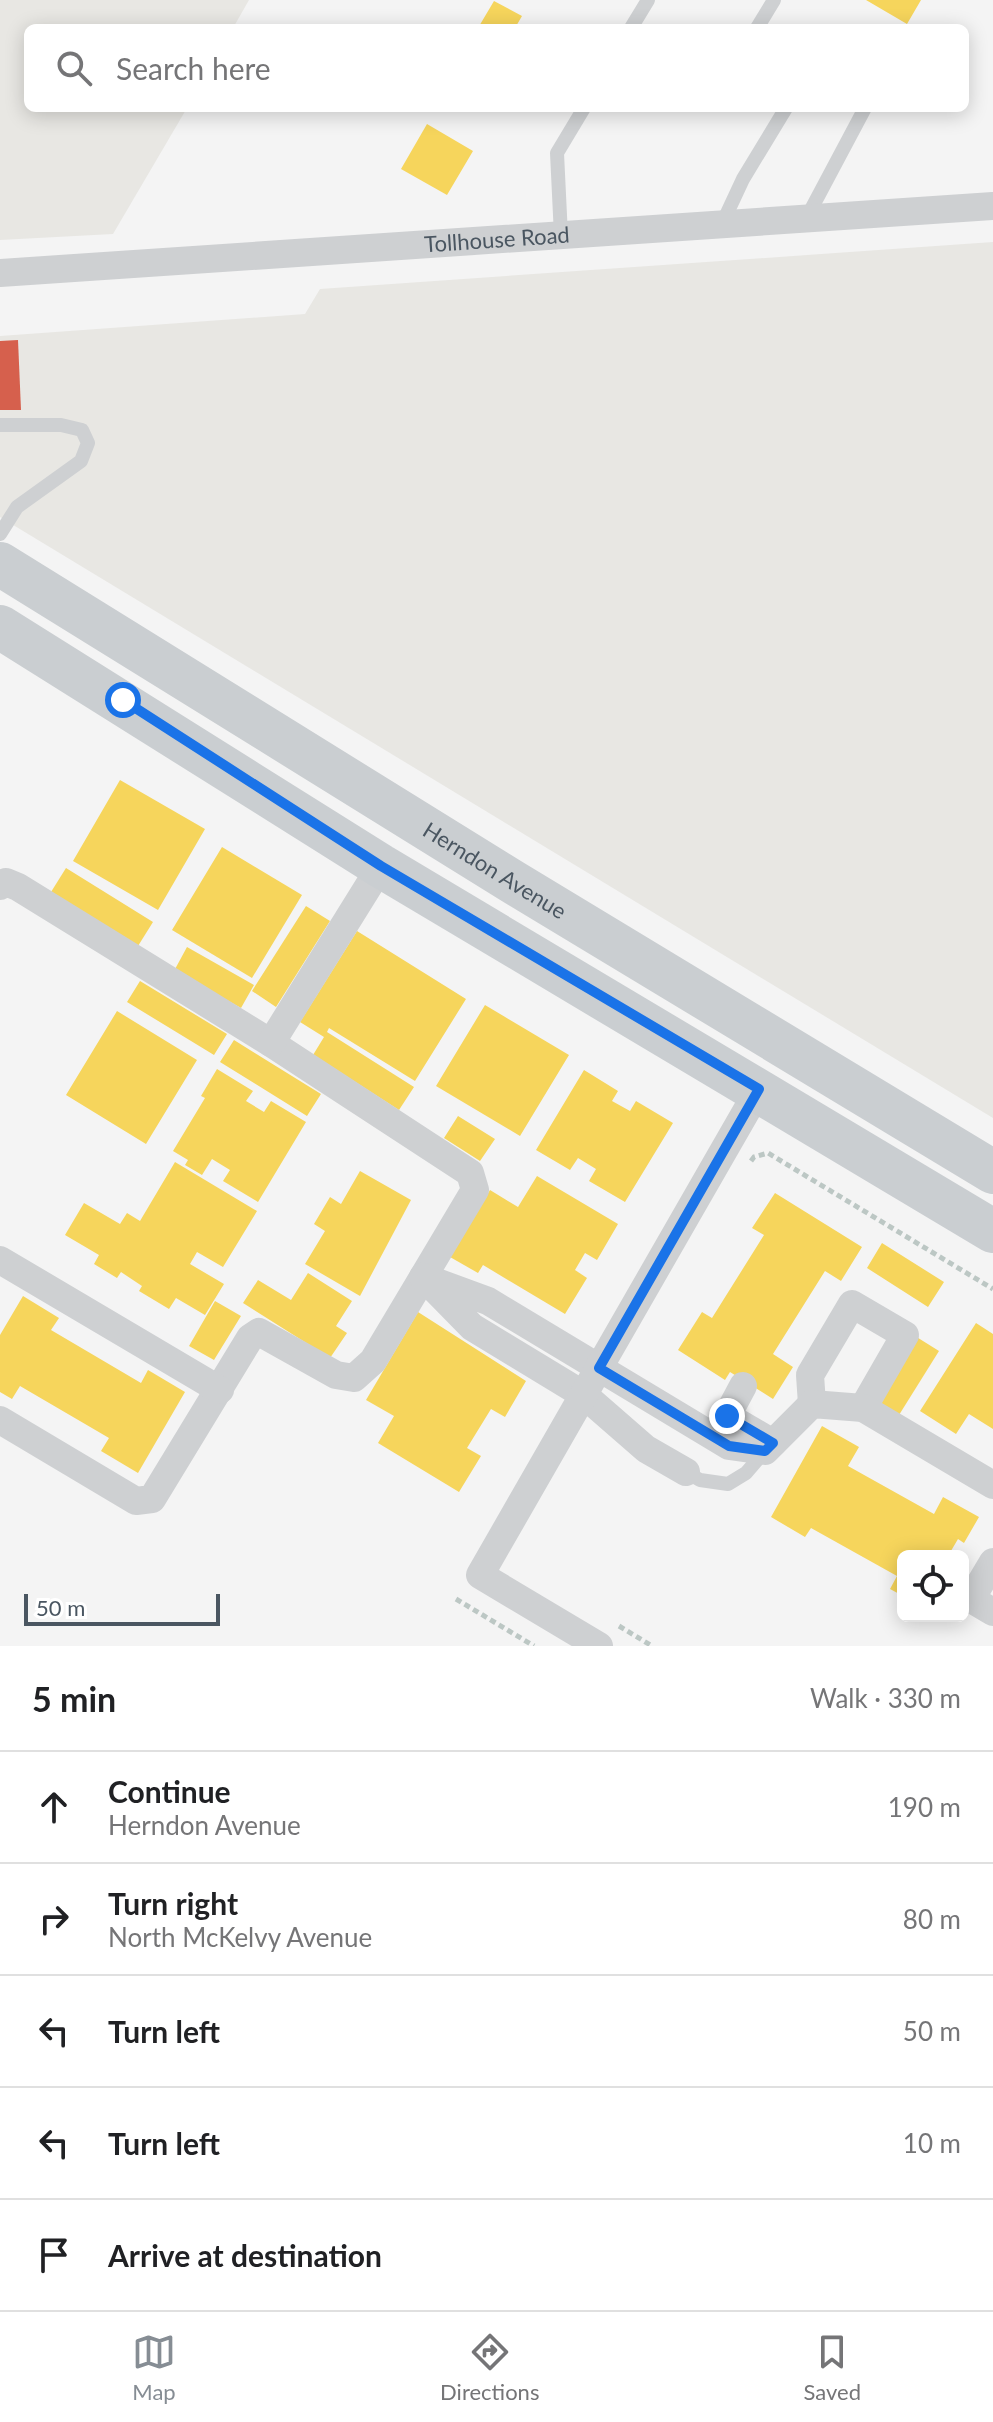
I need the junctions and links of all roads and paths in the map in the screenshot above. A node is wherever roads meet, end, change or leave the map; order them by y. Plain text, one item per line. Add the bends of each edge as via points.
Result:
1 (648, 0) edge
2 (774, 0) edge
3 (633, 24) edge
4 (759, 24) edge
5 (582, 112) edge
6 (784, 112) edge
7 (863, 112) edge
8 (993, 206) edge
9 (806, 219) junction
10 (722, 225) junction
11 (561, 236) junction
12 (0, 273) edge
13 (0, 425) edge
14 (0, 534) edge
15 (0, 564) edge
16 (0, 627) edge
17 (381, 866) junction
18 (0, 886) edge
19 (271, 1043) junction
20 (777, 1043) junction
21 (759, 1089) junction
22 (747, 1170) dead end
23 (993, 1172) edge
24 (993, 1195) edge
25 (993, 1231) edge
26 (0, 1260) edge
27 (423, 1277) junction
28 (993, 1289) edge
29 (599, 1368) junction
30 (743, 1386) dead end
31 (220, 1390) junction
32 (584, 1395) junction
33 (812, 1404) junction
34 (863, 1408) junction
35 (0, 1420) edge
36 (769, 1447) junction
37 (686, 1472) joint
38 (993, 1485) edge
39 (993, 1562) edge
40 (456, 1599) dead end
41 (993, 1612) edge
42 (534, 1646) edge
43 (599, 1646) edge

1 - 3 lane
2 - 4 lane
5 - 11 lane via 557,153
6 - 10 lane
7 - 9 lane
8 - 9 street, Tollhouse Road
9 - 10 street, Tollhouse Road
10 - 11 street, Tollhouse Road
11 - 12 street, Tollhouse Road
13 - 14 lane via 61,425 82,430 88,443 81,461 17,507
15 - 20 main road, Herndon Avenue
16 - 17 main road
17 - 19 street
17 - 20 main road via 575,948 745,1052 770,1051
17 - 21 main road
18 - 19 street via 6,882 18,887
19 - 27 street via 470,1173 475,1190
20 - 23 main road, Herndon Avenue
21 - 24 main road via 784,1081 798,1084
21 - 25 main road
21 - 29 street
22 - 28 path via 754,1157 768,1153
26 - 31 street
27 - 29 street via 488,1301
27 - 31 street via 373,1361 354,1378 336,1375 259,1332 250,1338
27 - 32 street via 472,1327
29 - 32 street
29 - 36 street via 729,1446
30 - 36 street via 727,1416
31 - 35 street via 152,1499 136,1501
32 - 37 street via 646,1449
32 - 43 street via 480,1575
33 - 34 street
33 - 34 street via 810,1375 852,1304 905,1335
33 - 36 street
34 - 38 street
36 - 37 lane via 728,1484
39 - 41 street via 971,1599
40 - 42 path

